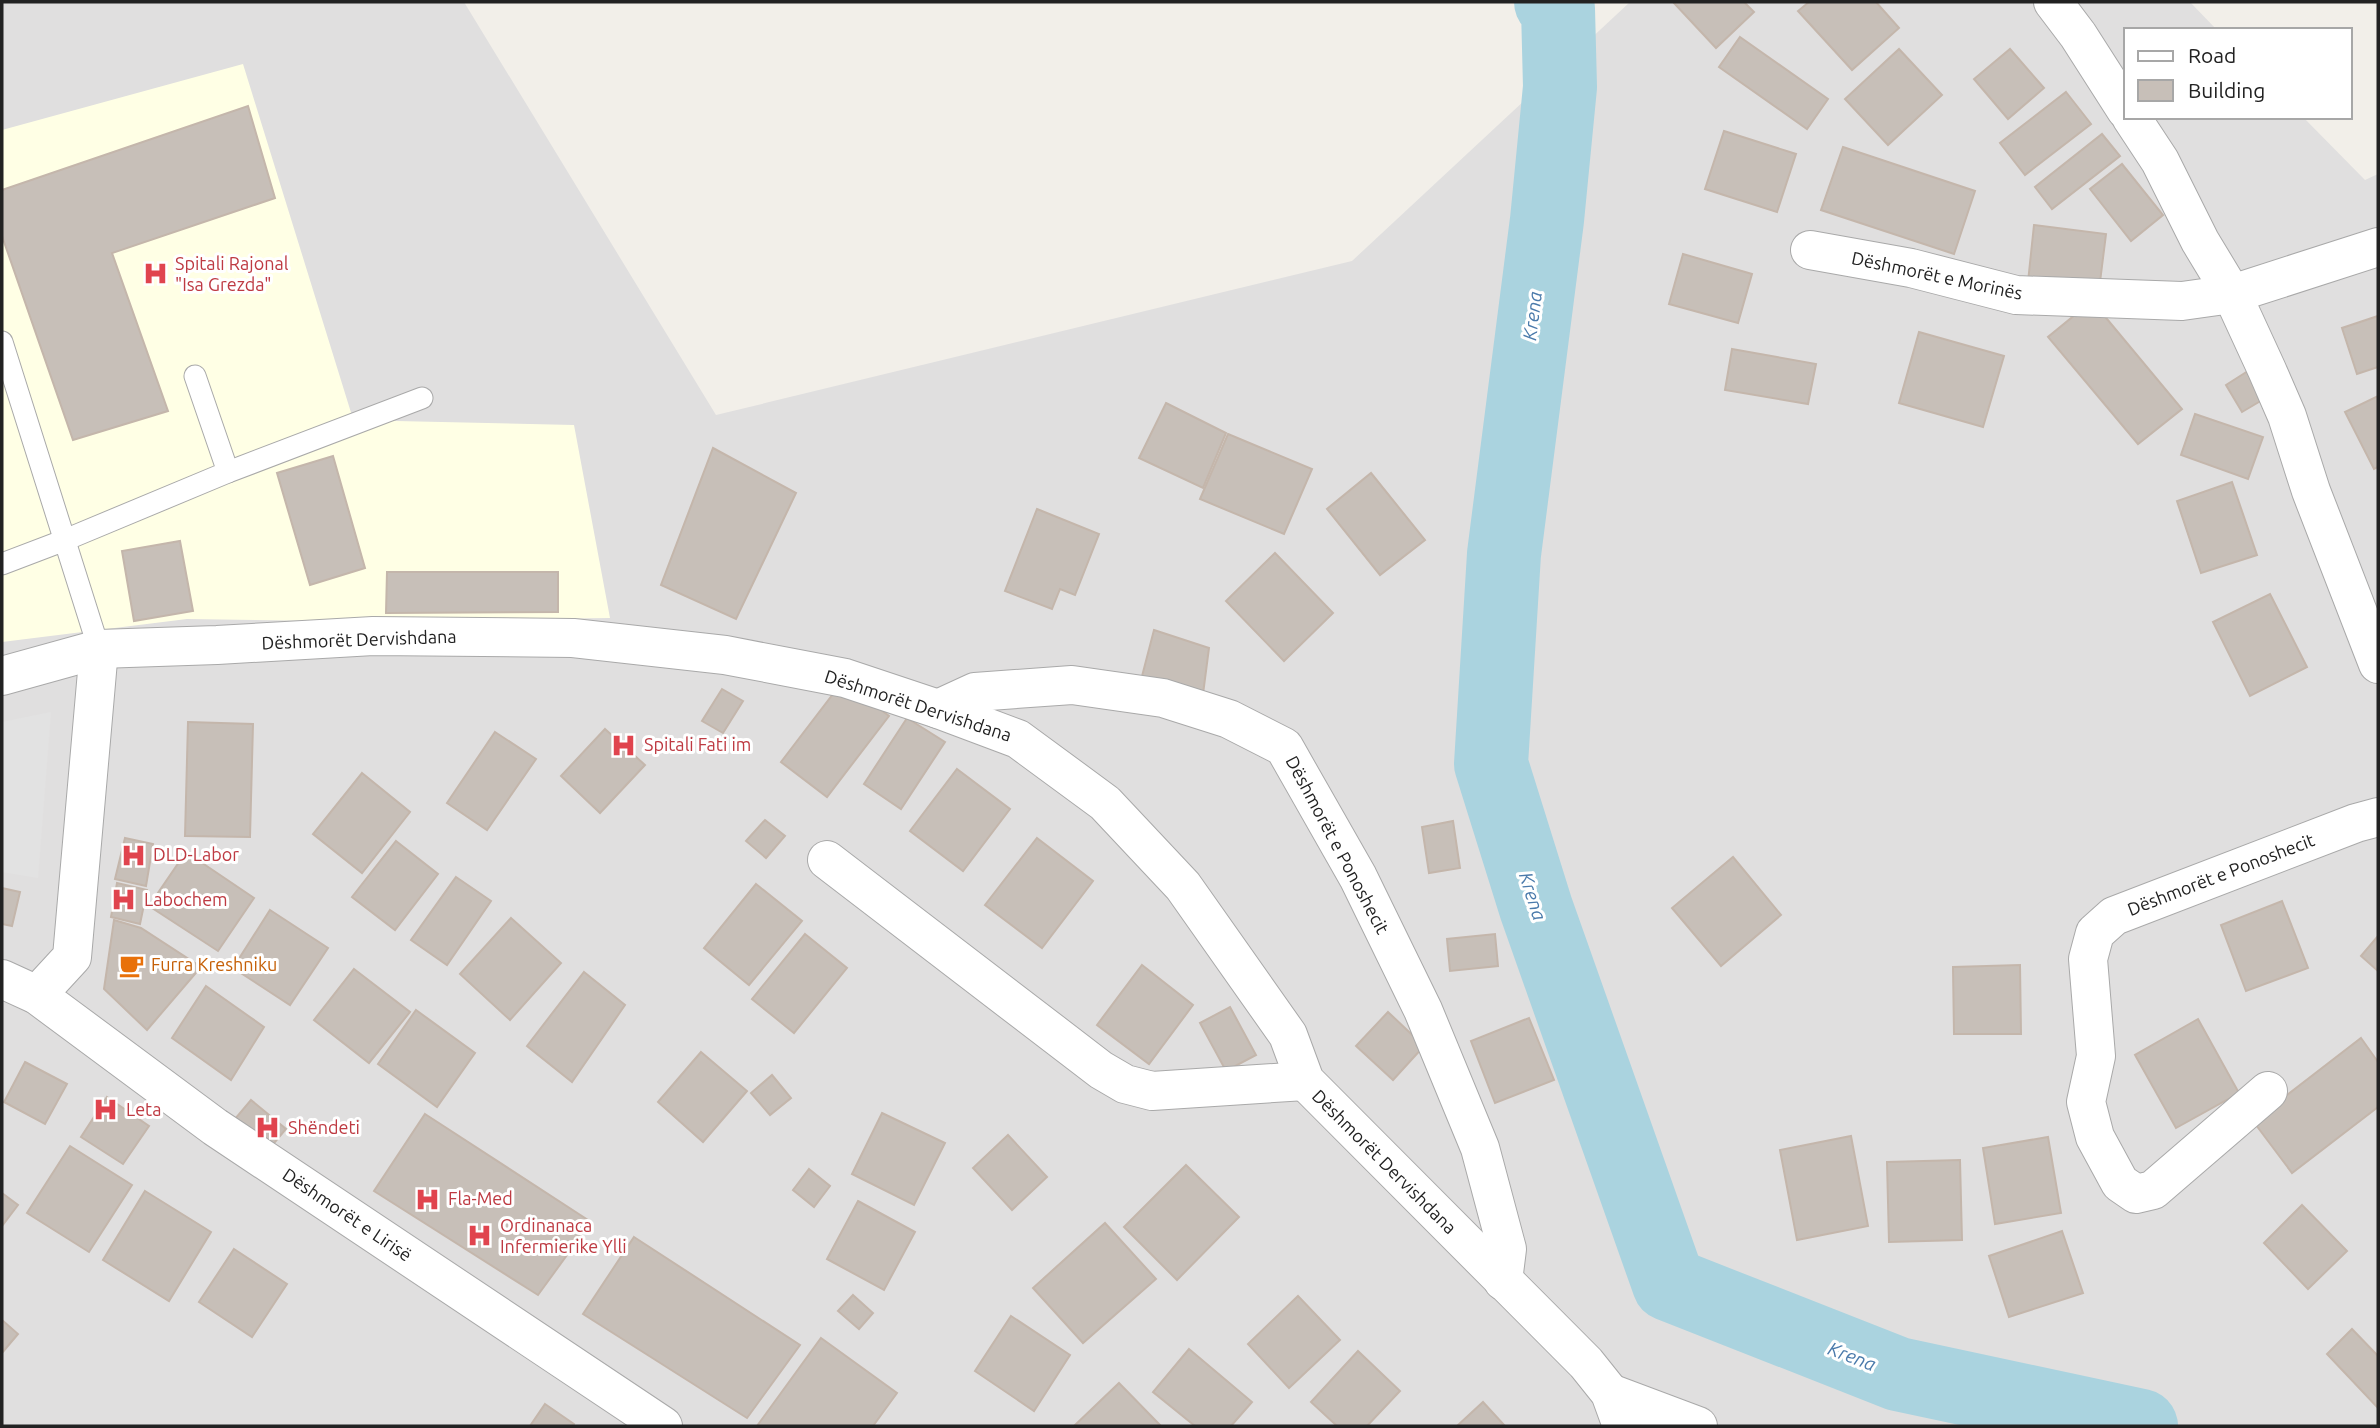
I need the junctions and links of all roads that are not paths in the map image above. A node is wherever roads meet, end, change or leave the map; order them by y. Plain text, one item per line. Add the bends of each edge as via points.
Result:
1 (2053, 2) edge
2 (2124, 107) edge
3 (2132, 119) edge
4 (2378, 247) edge
5 (1810, 250) dead end
6 (2232, 294) junction
7 (2, 342) edge
8 (195, 376) dead end
9 (422, 398) dead end
10 (228, 472) junction
11 (65, 540) junction
12 (2, 564) edge
13 (99, 649) junction
14 (2378, 664) edge
15 (2, 676) edge
16 (938, 709) junction
17 (2378, 817) edge
18 (827, 860) dead end
19 (2, 979) edge
20 (37, 995) junction
21 (1305, 1081) junction
22 (2268, 1091) dead end
23 (1503, 1281) junction
24 (1616, 1409) edge
25 (663, 1426) edge
26 (1698, 1426) edge

1 - 2 street
3 - 6 street
4 - 6 street, Dëshmorët e Morinës
5 - 6 street, Dëshmorët e Morinës via 1910,268 2016,295 2182,301
6 - 14 street via 2287,416
7 - 11 lane
8 - 10 lane
9 - 10 lane
10 - 11 lane
11 - 12 lane
11 - 13 lane
13 - 15 street, Dëshmorët Dervishdana
13 - 16 street, Dëshmorët Dervishdana via 373,636 573,638 724,655 845,678
13 - 20 street via 72,957
16 - 21 street, Dëshmorët Dervishdana via 1018,739 1105,803 1183,886 1288,1034
16 - 23 street, Dëshmorët e Ponoshecit via 975,692 1072,685 1163,698 1229,719 1284,747 1370,901 1465,1110 1507,1249
17 - 22 street, Dëshmorët e Ponoshecit via 2114,916 2095,933 2088,960 2096,1056 2086,1102 2095,1137 2120,1183 2136,1194 2153,1190
18 - 21 street via 1125,1084 1152,1091
19 - 20 street, Dëshmorët e Lirisë
20 - 25 street, Dëshmorët e Lirisë via 215,1127
21 - 23 street, Dëshmorët Dervishdana
23 - 24 street, Dëshmorët Dervishdana via 1586,1363
24 - 26 street, Dëshmorët Dervishdana

